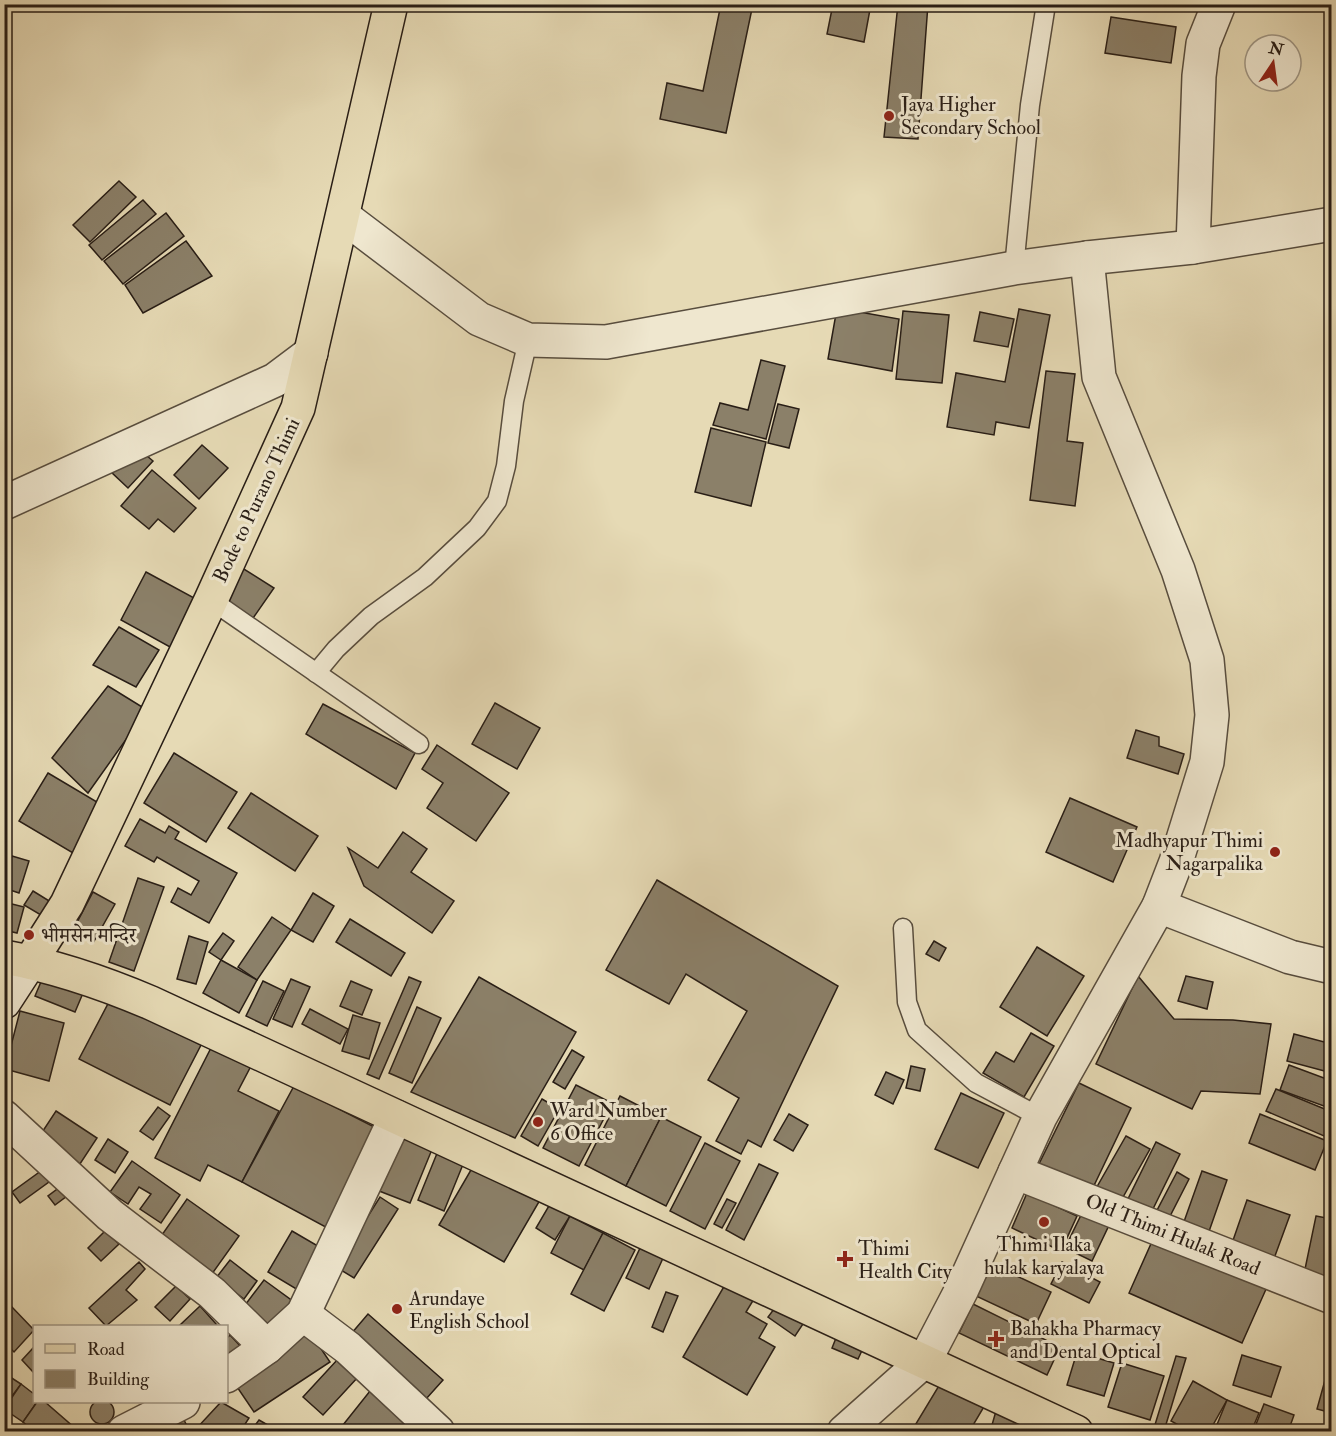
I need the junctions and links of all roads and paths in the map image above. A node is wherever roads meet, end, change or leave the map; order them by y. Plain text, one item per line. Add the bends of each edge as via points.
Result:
1 (391, 4) edge
2 (1046, 4) edge
3 (1219, 4) edge
4 (343, 216) junction
5 (1332, 224) edge
6 (1193, 247) junction
7 (1087, 258) junction
8 (1014, 268) junction
9 (528, 340) junction
10 (311, 353) junction
11 (4, 503) edge
12 (211, 600) junction
13 (316, 672) junction
14 (419, 744) dead end
15 (1159, 906) junction
16 (903, 928) dead end
17 (17, 960) edge
18 (1332, 968) edge
19 (4, 1002) edge
20 (4, 1117) edge
21 (396, 1117) junction
22 (1040, 1117) junction
23 (1015, 1172) junction
24 (1332, 1297) edge
25 (303, 1314) junction
26 (267, 1347) junction
27 (925, 1360) junction
28 (228, 1375) edge
29 (179, 1403) edge
30 (124, 1431) edge
31 (438, 1431) edge
32 (844, 1431) edge
33 (1076, 1431) edge

1 - 4 main road, Bode to Purano Thimi
2 - 8 lane via 1030,105
3 - 6 street via 1203,44 1199,76
4 - 9 street via 479,319
4 - 10 main road, Bode to Purano Thimi
5 - 6 street
6 - 7 street
7 - 8 street
7 - 15 street via 1099,377 1178,570 1207,660 1212,715 1208,762
8 - 9 street via 606,342
9 - 13 lane via 497,501 477,528 425,577 371,616
10 - 11 street via 275,380
10 - 12 main road, Bode to Purano Thimi via 298,408
12 - 13 lane
12 - 17 main road, Bode to Purano Thimi via 67,904
13 - 14 lane
15 - 18 street via 1290,957
15 - 22 street
16 - 22 lane via 907,1002 917,1030 976,1083
17 - 19 street
17 - 21 main road via 122,990
20 - 26 street via 110,1215 212,1293
21 - 25 street
21 - 27 main road
22 - 23 street
23 - 24 street, Old Thimi Hulak Road
23 - 27 street
25 - 26 street
25 - 31 street via 348,1348
26 - 28 street
27 - 32 street
27 - 33 main road
29 - 30 street

